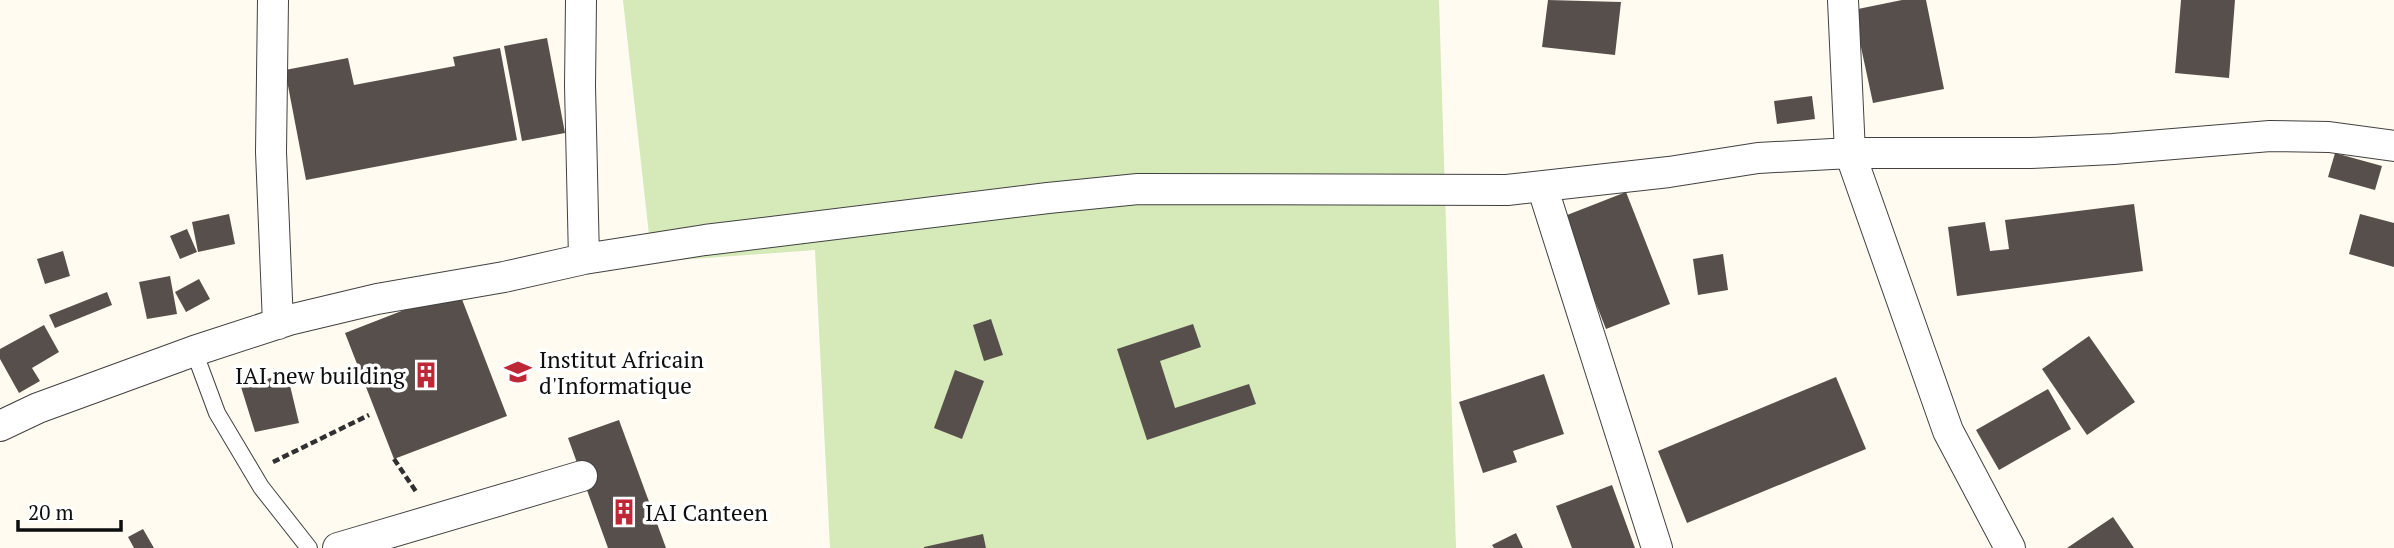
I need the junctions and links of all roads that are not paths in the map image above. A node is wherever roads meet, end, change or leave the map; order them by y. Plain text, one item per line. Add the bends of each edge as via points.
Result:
1 (273, 0) edge
2 (581, 0) edge
3 (1843, 0) edge
4 (2394, 146) edge
5 (1850, 153) junction
6 (1542, 186) junction
7 (583, 259) junction
8 (278, 324) junction
9 (194, 351) junction
10 (0, 426) edge
11 (582, 476) dead end
12 (309, 548) edge
13 (338, 548) edge
14 (1657, 548) edge
15 (2010, 548) edge

1 - 8 street via 271,152
2 - 7 street
3 - 5 street
4 - 5 street via 2270,135 2045,153
5 - 6 street via 1758,158
5 - 15 street via 1948,431
6 - 7 street via 1507,190 1138,189 705,240
6 - 14 street
7 - 8 street via 377,299
8 - 9 street
9 - 10 street
9 - 12 lane via 217,413 261,487
11 - 13 street

